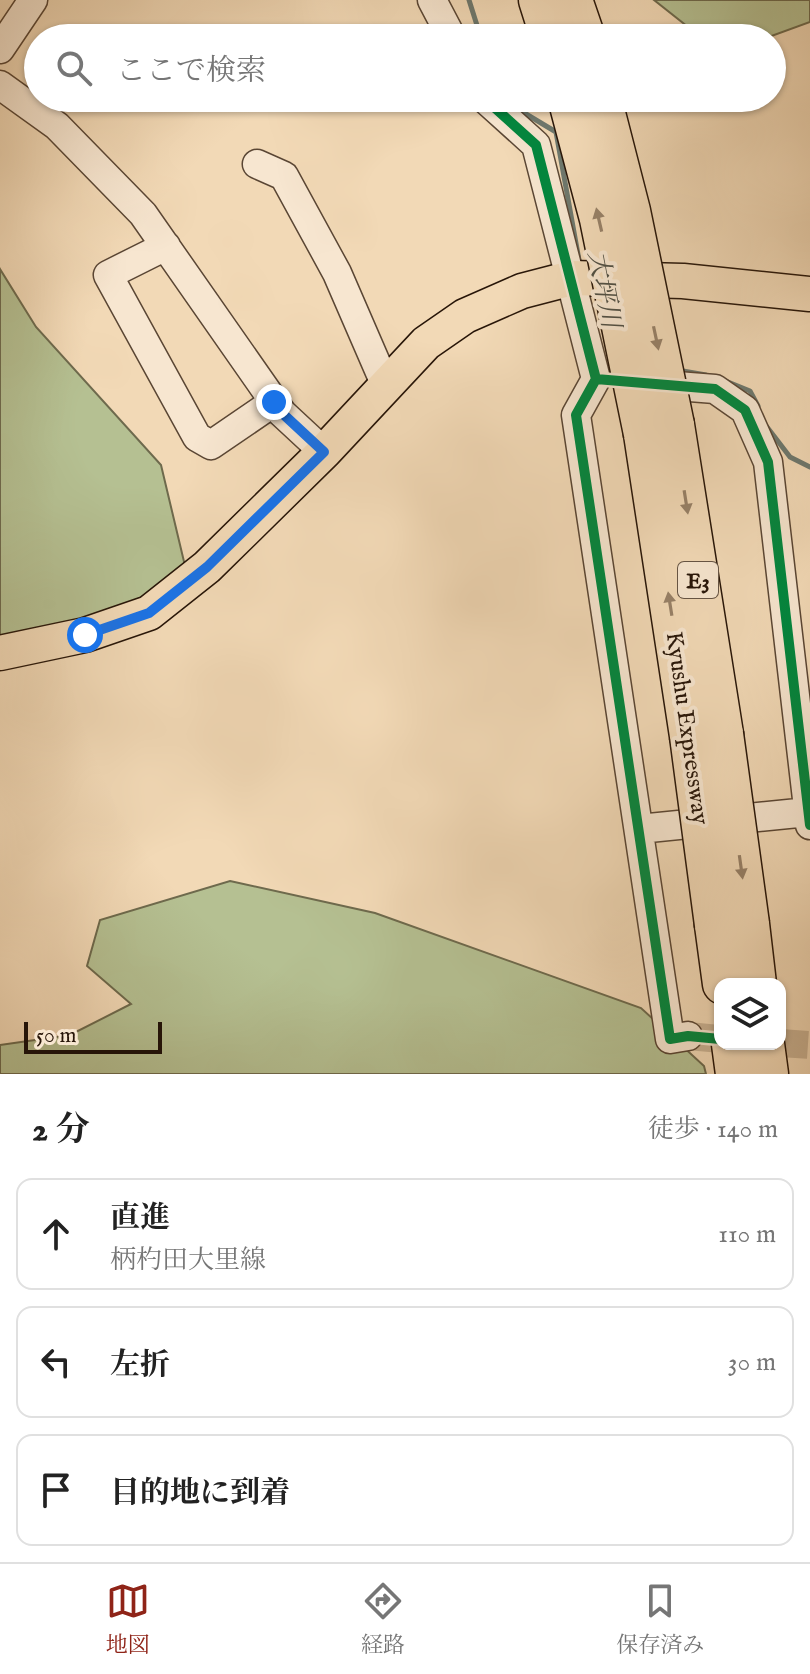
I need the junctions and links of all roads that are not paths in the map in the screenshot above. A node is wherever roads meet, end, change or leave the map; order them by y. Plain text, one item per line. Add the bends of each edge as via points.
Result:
1 (33, 0) edge
2 (432, 0) edge
3 (539, 0) edge
4 (572, 0) edge
5 (445, 24) edge
6 (547, 24) edge
7 (580, 24) edge
8 (0, 49) edge
9 (0, 85) edge
10 (24, 102) edge
11 (38, 112) edge
12 (499, 112) edge
13 (572, 112) edge
14 (605, 112) edge
15 (257, 164) dead end
16 (166, 246) junction
17 (572, 278) junction
18 (810, 294) edge
19 (596, 379) junction
20 (386, 386) junction
21 (274, 402) junction
22 (659, 429) junction
23 (324, 452) junction
24 (0, 653) edge
25 (809, 819) edge
26 (639, 829) junction
27 (732, 925) junction
28 (724, 978) edge
29 (754, 978) edge
30 (688, 1036) tunnel mouth
31 (733, 1050) edge
32 (765, 1050) edge
33 (736, 1074) edge
34 (768, 1074) edge

1 - 8 street
2 - 5 street
3 - 6 highway
4 - 7 highway
9 - 10 street
11 - 16 street via 143,214
12 - 17 street via 536,145
22 -> 13 highway, Kyushu Expressway / E3, bridge
14 -> 22 highway, Kyushu Expressway / E3, bridge via 630,211
15 - 20 street via 284,176 337,273
16 - 21 street
16 - 21 street via 108,275 197,437 211,445
17 - 18 main road via 683,281
17 - 19 street
17 - 20 main road via 522,291 465,316 426,343
19 - 25 street via 715,389 745,410 768,462
19 - 26 street via 576,415
20 - 23 main road
21 - 23 street
22 - 27 highway, Kyushu Expressway / E3, bridge
23 - 24 main road via 207,567 149,613 85,635
25 - 26 street
26 - 30 street via 670,1039
27 - 28 highway, Kyushu Expressway / E3
27 - 29 highway, Kyushu Expressway / E3
31 - 33 highway
32 - 34 highway

